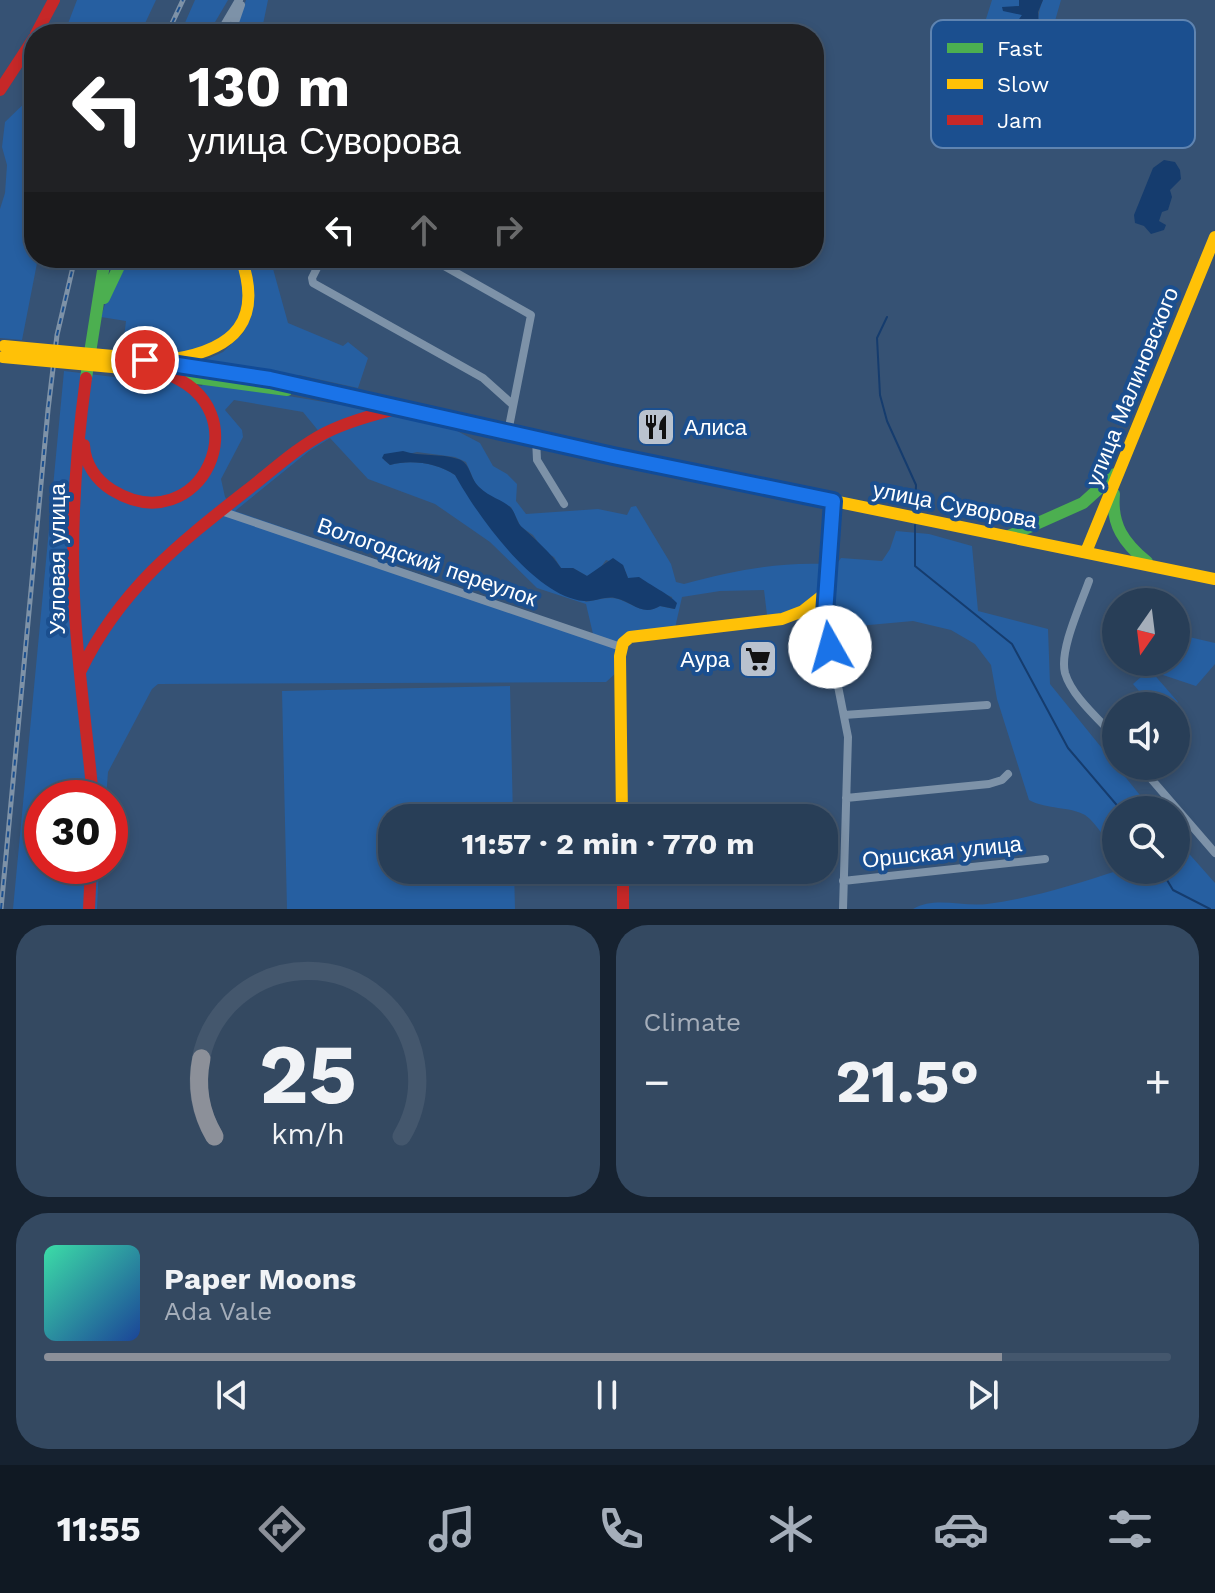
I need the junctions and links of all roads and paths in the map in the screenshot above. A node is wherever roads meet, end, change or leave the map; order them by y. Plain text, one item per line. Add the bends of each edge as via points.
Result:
1 (54, 0) edge
2 (241, 0) edge
3 (41, 24) edge
4 (225, 24) edge
5 (234, 24) edge
6 (24, 53) edge
7 (2, 87) edge
8 (1215, 237) edge
9 (104, 268) edge
10 (118, 268) edge
11 (245, 268) edge
12 (317, 268) edge
13 (448, 268) edge
14 (96, 320) junction
15 (2, 351) edge
16 (123, 363) junction
17 (164, 373) junction
18 (512, 404) junction
19 (405, 407) junction
20 (82, 418) junction
21 (508, 432) junction
22 (536, 438) junction
23 (1118, 472) junction
24 (98, 479) junction
25 (76, 482) junction
26 (833, 501) junction
27 (564, 504) dead end
28 (221, 511) junction
29 (1009, 536) junction
30 (1086, 552) junction
31 (1152, 566) junction
32 (1215, 579) edge
33 (1089, 581) dead end
34 (827, 592) junction
35 (621, 647) junction
36 (80, 673) junction
37 (987, 705) dead end
38 (844, 715) junction
39 (1102, 722) edge
40 (1008, 774) dead end
41 (91, 780) edge
42 (1152, 780) edge
43 (846, 798) junction
44 (622, 804) edge
45 (1215, 853) edge
46 (1045, 859) dead end
47 (843, 881) junction
48 (90, 884) edge
49 (623, 884) edge
50 (89, 909) edge
51 (623, 909) edge
52 (843, 909) edge

1 - 3 main road
2 - 4 street
2 - 5 street
6 - 7 main road
8 - 23 main road, улица Малиновского
9 - 14 main road
10 - 14 main road
11 - 16 main road via 249,298 239,331 227,344 198,357
12 - 18 street via 313,283 483,378
13 - 18 street via 531,315
14 - 20 main road, Узловая улица
15 - 16 main road, улица Суворова, bridge
16 - 17 main road, улица Суворова
16 - 19 main road, улица Суворова via 270,379
17 - 19 main road, улица Суворова
17 - 24 main road via 188,383 212,413 216,452 209,471 200,485 161,504 138,504 117,496
18 - 21 street
19 - 21 main road, улица Суворова
19 - 28 main road via 357,418 323,434
20 - 24 main road via 84,456
20 - 25 main road, Узловая улица
21 - 22 main road, улица Суворова
22 - 26 main road, улица Суворова
22 - 27 street via 537,460
23 - 29 main road via 1083,503
23 - 30 main road, улица Малиновского
23 - 31 main road via 1111,512 1126,546
24 - 25 main road via 86,472
25 - 36 main road, Узловая улица via 74,598
26 - 29 main road, улица Суворова
26 - 34 main road
28 - 35 street, Вологодский переулок
28 - 36 main road via 126,592 90,647
29 - 30 main road, улица Суворова
30 - 31 main road, улица Суворова
31 - 32 main road, улица Суворова
33 - 39 street via 1066,648 1065,673
34 - 35 main road via 782,619 630,637
34 - 38 street via 825,620
35 - 44 main road
36 - 41 main road, Узловая улица
37 - 38 street
38 - 43 street via 849,755
40 - 43 street via 989,784
42 - 45 street
43 - 47 street
46 - 47 street, Оршская улица
47 - 52 street
48 - 50 main road
49 - 51 main road

